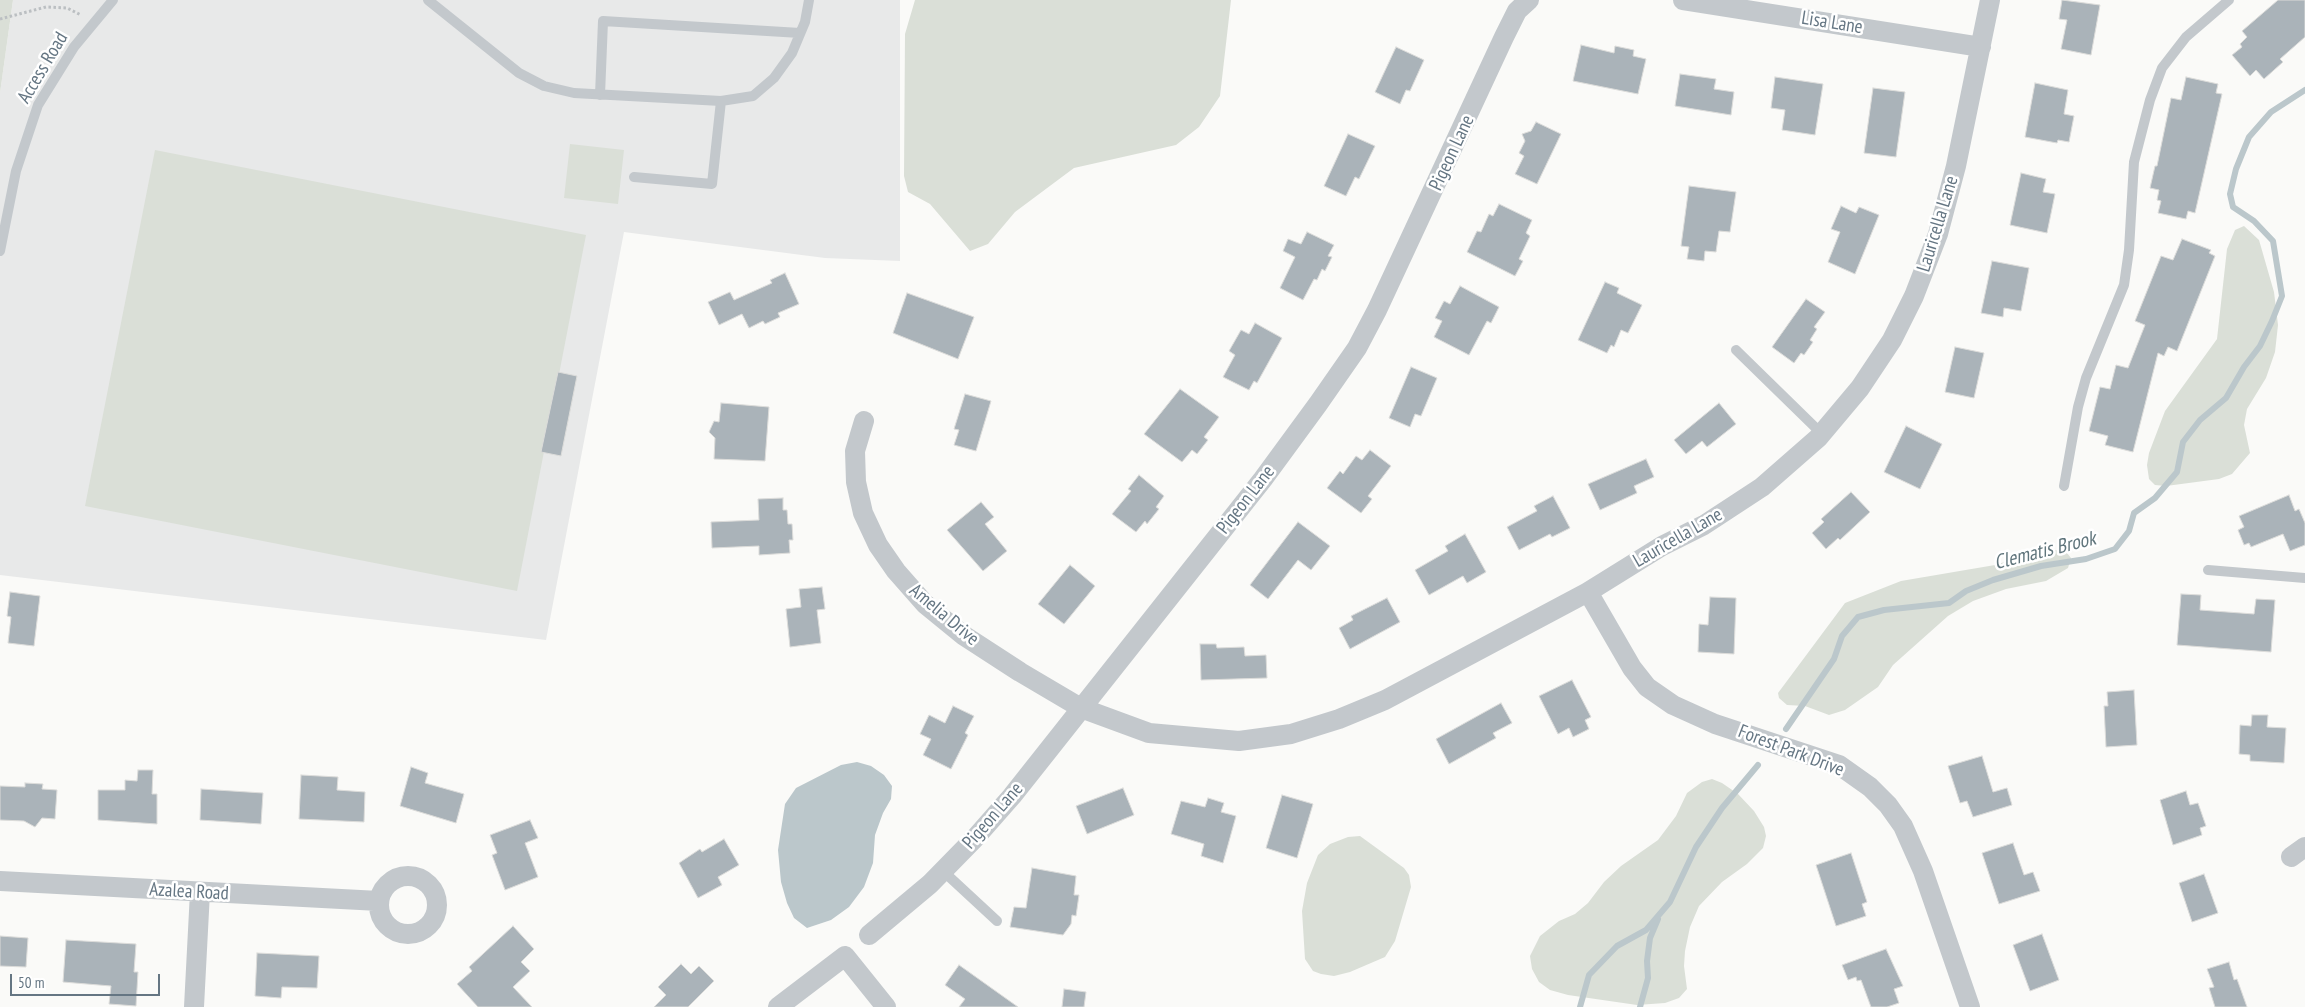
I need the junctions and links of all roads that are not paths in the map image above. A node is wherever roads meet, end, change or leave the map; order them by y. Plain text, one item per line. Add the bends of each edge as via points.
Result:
1 (113, 0) edge
2 (428, 0) edge
3 (808, 0) edge
4 (1529, 0) edge
5 (1683, 0) edge
6 (1990, 0) edge
7 (2229, 0) edge
8 (800, 33) junction
9 (1980, 47) junction
10 (600, 95) junction
11 (721, 102) junction
12 (634, 176) dead end
13 (0, 251) edge
14 (1736, 350) dead end
15 (864, 421) dead end
16 (1822, 434) junction
17 (2064, 486) dead end
18 (2208, 570) dead end
19 (2305, 578) edge
20 (1588, 592) junction
21 (1081, 708) junction
22 (943, 871) junction
23 (0, 881) edge
24 (200, 892) junction
25 (379, 901) dead end
26 (997, 921) dead end
27 (869, 935) dead end
28 (194, 1007) edge
29 (778, 1007) edge
30 (886, 1007) edge
31 (1970, 1007) edge

1 - 13 lane, Access Road via 94,21 38,105 14,180
2 - 10 lane via 519,73 544,86
3 - 8 lane
4 - 21 street, Pigeon Lane via 1517,11 1425,212 1357,348 1263,480
5 - 9 street, Lisa Lane
6 - 9 street, Lauricella Lane
7 - 17 lane via 2186,38 2162,68 2150,100 2134,162 2124,285 2086,378
8 - 10 lane via 603,21
8 - 11 lane via 792,53 774,78 753,96
9 - 16 street, Lauricella Lane via 1956,166 1938,234 1914,296 1892,340 1860,388
10 - 11 lane
11 - 12 lane via 712,184
14 - 16 lane
15 - 21 street, Amelia Drive via 855,451 856,482 863,512 878,545 896,571 925,604 963,634
16 - 20 street, Lauricella Lane via 1762,487 1704,525 1662,546
18 - 19 lane
20 - 21 street, Lauricella Lane via 1384,700 1340,719 1291,734 1239,741 1149,733
20 - 31 street, Forest Park Drive via 1632,668 1673,705 1715,724 1840,765 1888,805 1903,826 1923,871
21 - 22 street, Pigeon Lane via 1012,796
22 - 26 lane
22 - 27 street, Pigeon Lane
23 - 24 street, Azalea Road
24 - 25 street, Azalea Road
24 - 28 street
29 - 30 street via 845,956

